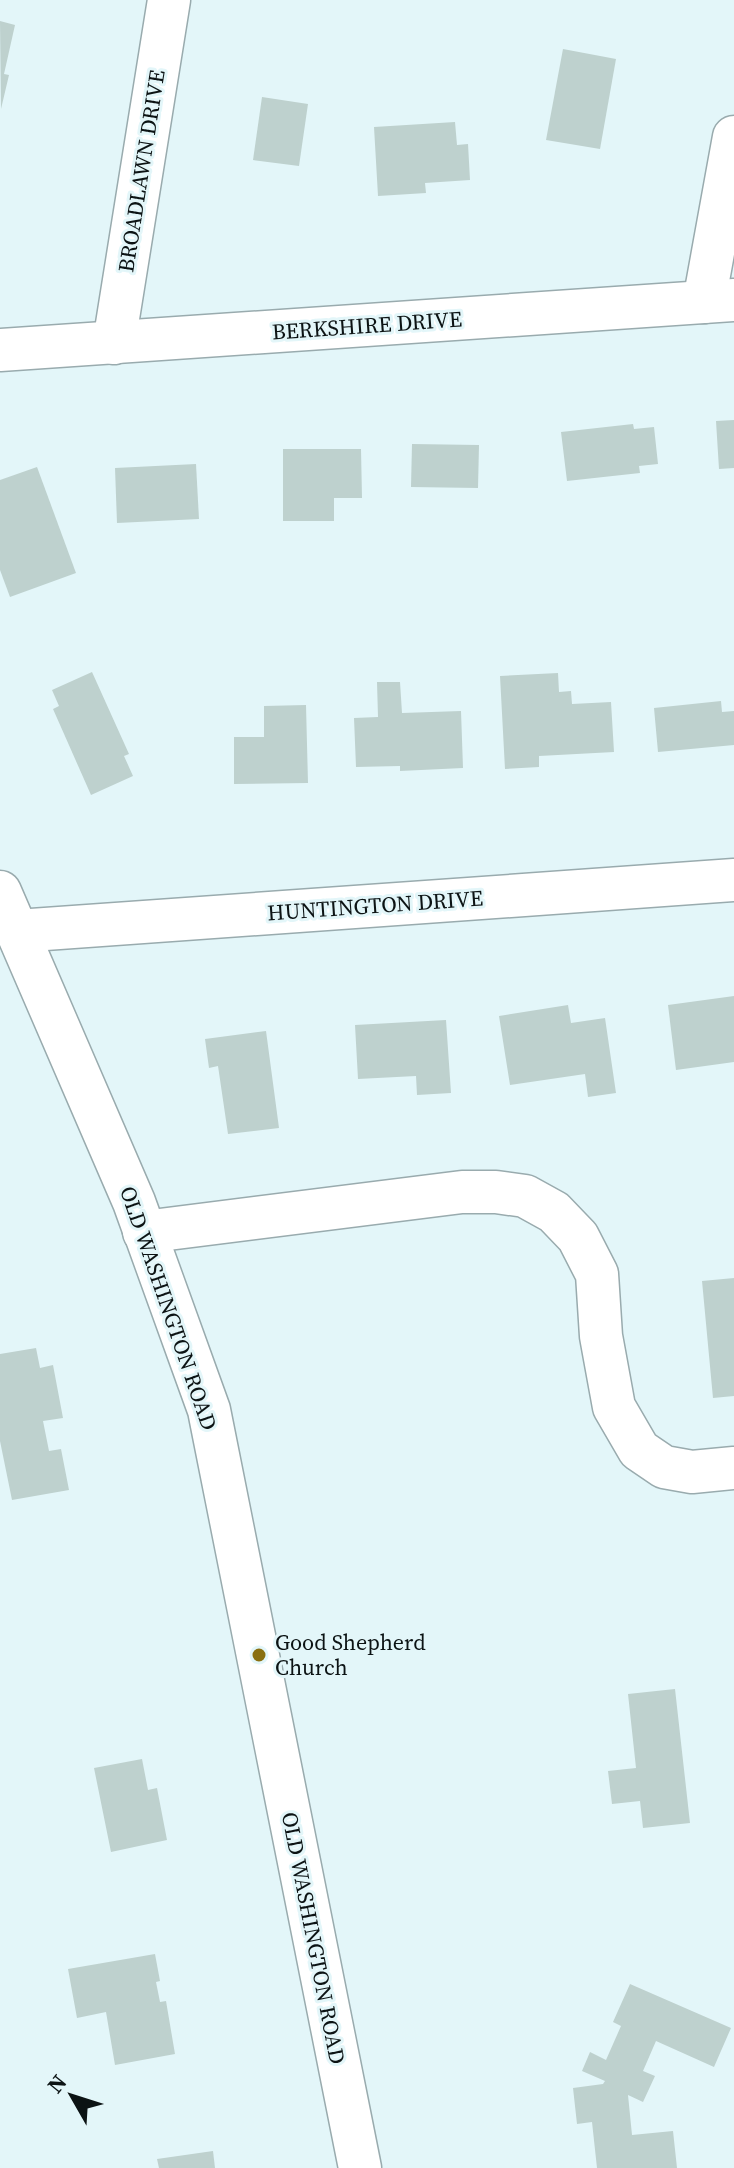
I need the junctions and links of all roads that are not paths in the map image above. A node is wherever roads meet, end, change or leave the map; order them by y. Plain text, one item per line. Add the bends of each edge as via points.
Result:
1 (169, 0) edge
2 (734, 137) edge
3 (719, 301) edge
4 (114, 343) junction
5 (0, 350) edge
6 (734, 880) edge
7 (0, 892) edge
8 (17, 931) junction
9 (144, 1232) junction
10 (734, 1468) edge
11 (360, 2168) edge

1 - 4 street, BROADLAWN DRIVE
2 - 3 street
3 - 4 street, BERKSHIRE DRIVE
4 - 5 street, BERKSHIRE DRIVE
6 - 8 street, HUNTINGTON DRIVE
7 - 8 street, OLD WASHINGTON ROAD
8 - 9 street, OLD WASHINGTON ROAD
9 - 10 street via 462,1192 525,1196 554,1212 578,1237 597,1274 614,1407 639,1450 664,1467 692,1472
9 - 11 street, OLD WASHINGTON ROAD via 209,1410

